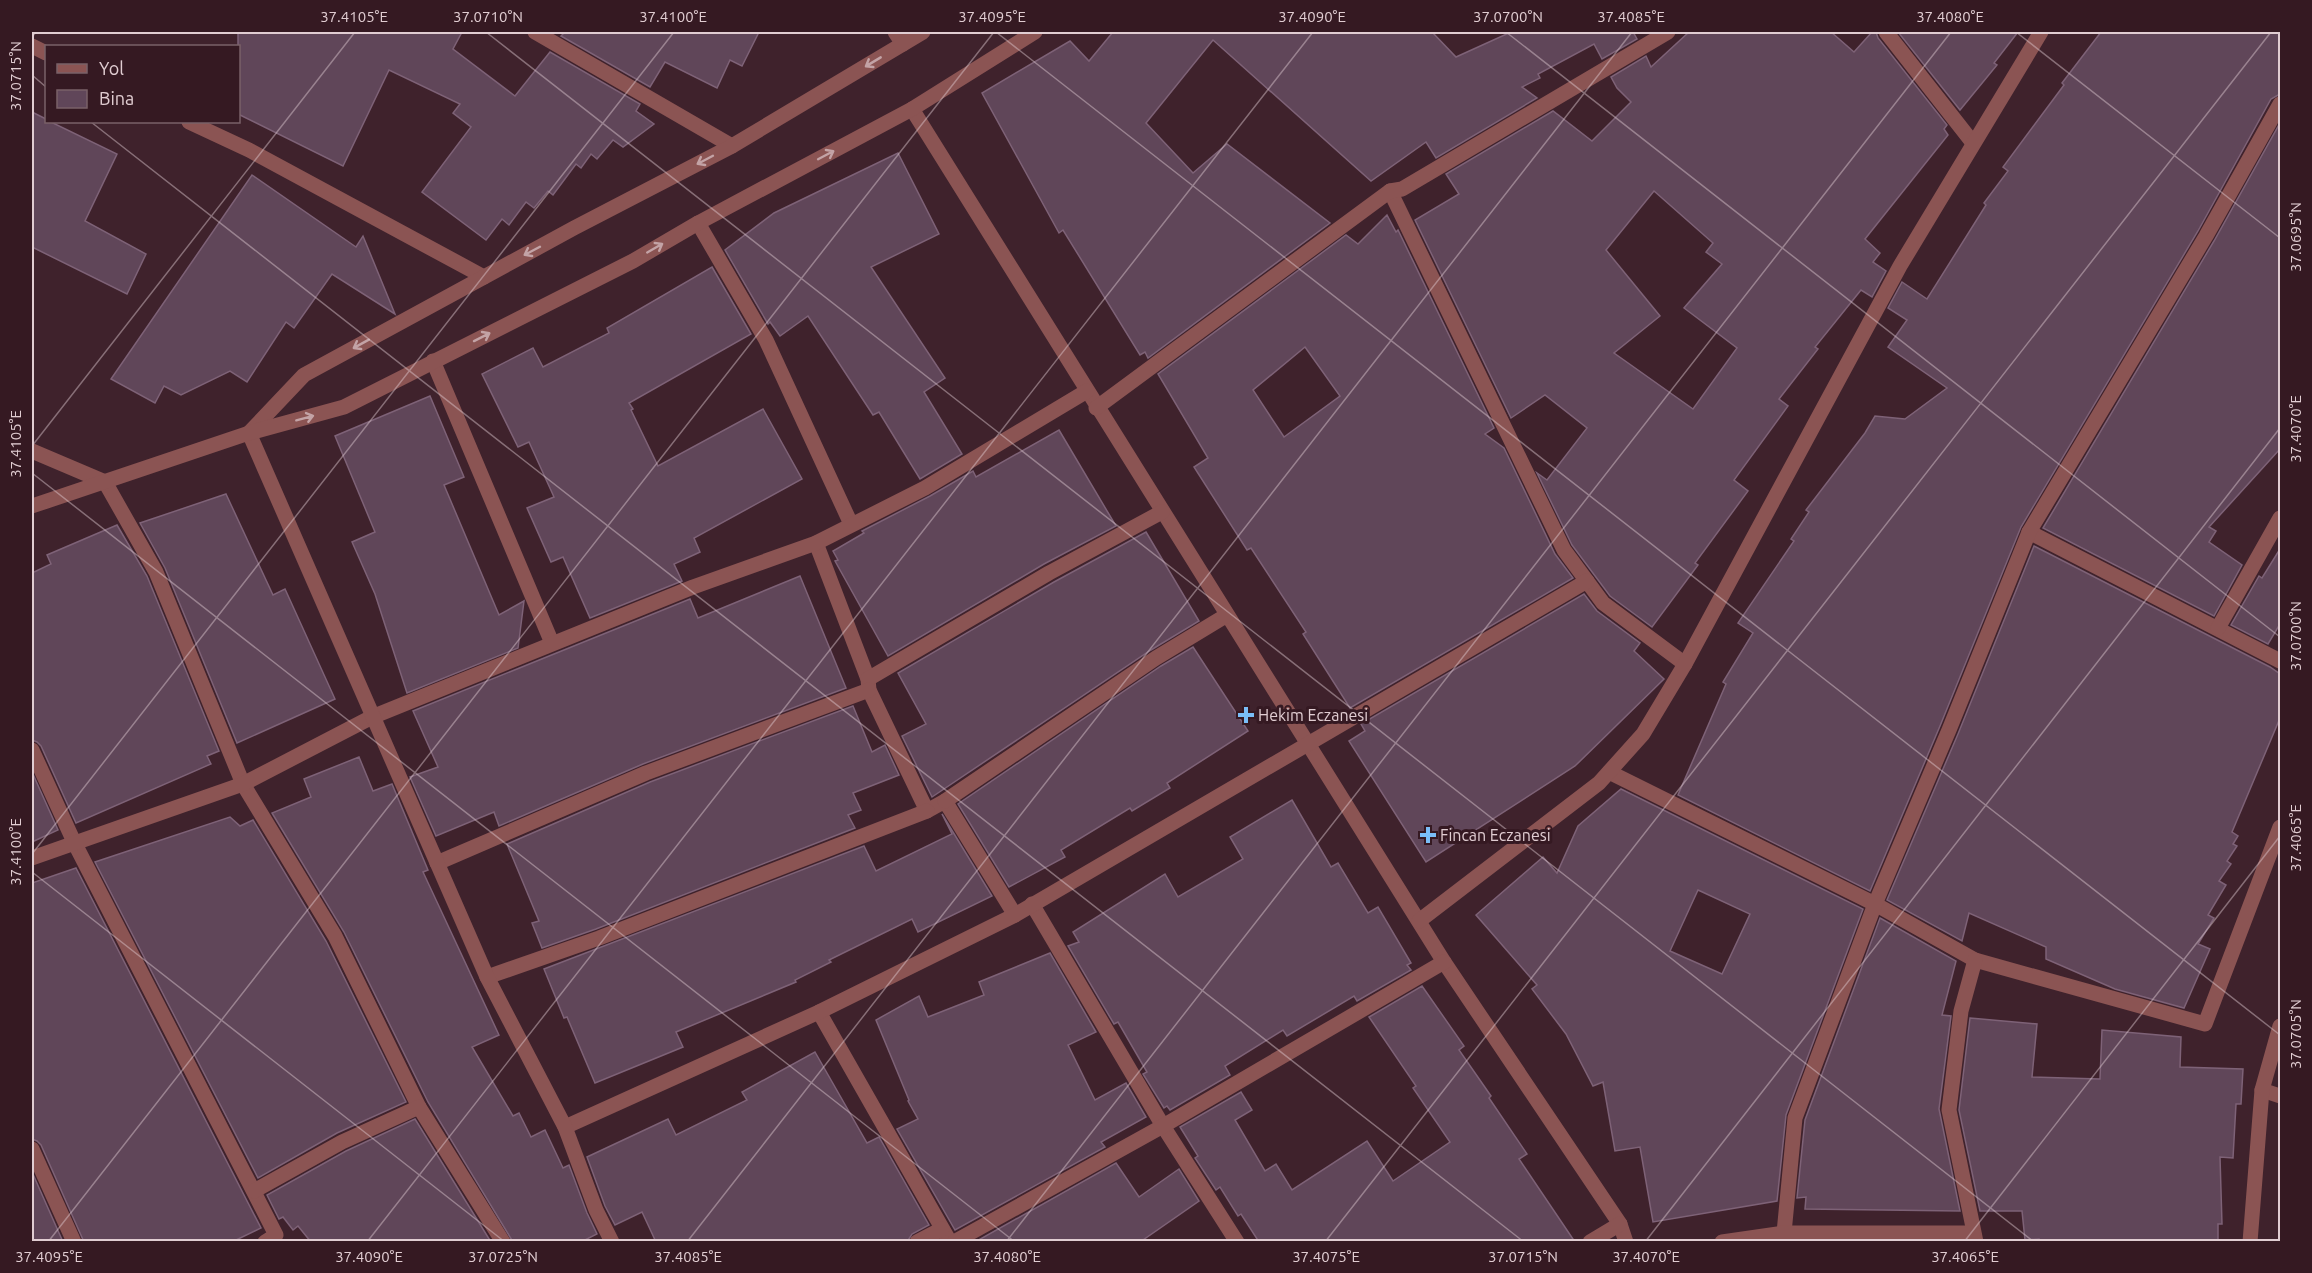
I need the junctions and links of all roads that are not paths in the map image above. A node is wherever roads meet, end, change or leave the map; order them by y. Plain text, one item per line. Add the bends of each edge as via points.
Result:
1 (535, 32) edge
2 (923, 32) edge
3 (1035, 32) edge
4 (1668, 32) edge
5 (1886, 32) edge
6 (2041, 32) edge
7 (899, 38) edge
8 (2280, 104) edge
9 (912, 109) junction
10 (191, 123) edge
11 (2275, 127) edge
12 (1973, 143) junction
13 (732, 146) junction
14 (1390, 191) junction
15 (698, 223) junction
16 (484, 277) junction
17 (433, 361) junction
18 (1087, 391) junction
19 (1096, 408) junction
20 (249, 433) junction
21 (32, 451) edge
22 (105, 482) junction
23 (32, 506) edge
24 (1162, 512) junction
25 (2280, 518) edge
26 (851, 524) junction
27 (2029, 532) junction
28 (816, 543) junction
29 (1587, 581) junction
30 (1227, 615) junction
31 (2218, 628) junction
32 (552, 643) junction
33 (2280, 661) edge
34 (1685, 664) junction
35 (869, 684) junction
36 (372, 717) junction
37 (1308, 744) junction
38 (32, 750) edge
39 (1609, 772) junction
40 (243, 784) junction
41 (945, 801) junction
42 (927, 811) junction
43 (2280, 828) edge
44 (75, 842) junction
45 (32, 858) edge
46 (437, 863) junction
47 (1032, 904) junction
48 (1875, 904) junction
49 (1015, 915) junction
50 (1419, 921) junction
51 (1975, 960) junction
52 (1444, 962) junction
53 (487, 977) junction
54 (819, 1012) junction
55 (2280, 1026) edge
56 (2262, 1090) junction
57 (2280, 1096) edge
58 (419, 1107) junction
59 (1163, 1126) junction
60 (565, 1127) junction
61 (32, 1149) edge
62 (254, 1191) junction
63 (1620, 1224) junction
64 (1784, 1233) junction
65 (946, 1235) edge
66 (1975, 1237) edge
67 (274, 1240) edge
68 (75, 1242) edge
69 (503, 1242) edge
70 (612, 1242) edge
71 (917, 1242) edge
72 (954, 1242) edge
73 (1237, 1242) edge
74 (1590, 1242) edge
75 (1626, 1242) edge
76 (1722, 1242) edge
77 (2250, 1242) edge

1 - 13 street
2 - 7 street
3 - 9 street
4 - 14 street via 1402,189
5 - 12 street
6 - 12 street
7 -> 13 street
8 - 11 street
15 -> 9 street
9 - 18 street
10 - 16 street via 249,150
11 - 27 street
12 - 34 street via 1900,266
13 -> 16 street
14 - 19 street
14 - 29 street via 1564,550
17 -> 15 street via 633,261
15 - 26 street via 766,339
16 -> 20 street via 304,375
20 -> 17 street via 344,407
17 - 32 street
18 - 19 street
18 - 26 street via 925,488
19 - 24 street
20 - 22 street
20 - 36 street
21 - 22 street
22 - 23 street
22 - 40 street via 156,572
24 - 30 street
24 - 35 street via 1049,573
25 - 31 street
26 - 28 street
27 - 31 street
27 - 48 street
28 - 32 street
28 - 35 street
29 - 34 street via 1603,603
29 - 37 street
30 - 37 street
30 - 41 street via 1156,658
31 - 33 street
32 - 36 street
34 - 39 street via 1643,734
35 - 42 street
35 - 46 street via 646,773
36 - 40 street
36 - 46 street
37 - 47 street
37 - 50 street
38 - 44 street
39 - 48 street
39 - 50 street
40 - 44 street
40 - 58 street via 335,936
41 - 42 street
41 - 49 street
42 - 53 street via 599,938
43 - 51 street via 2205,1024
44 - 45 street
44 - 62 street
46 - 53 street
47 - 49 street
47 - 59 street
48 - 51 street
48 - 64 street via 1795,1118
49 - 54 street
50 - 52 street
51 - 66 street via 1961,1011 1949,1110
52 - 59 street
52 - 63 street
53 - 60 street
54 - 60 street
54 - 65 street
55 - 56 street
56 - 57 street
56 - 77 street
58 - 62 street via 342,1142
58 - 69 street
59 - 72 street
59 - 73 street
60 - 70 street
61 - 68 street
62 - 67 street
63 - 74 street
63 - 75 street
64 - 66 street
64 - 76 street
65 - 71 street

